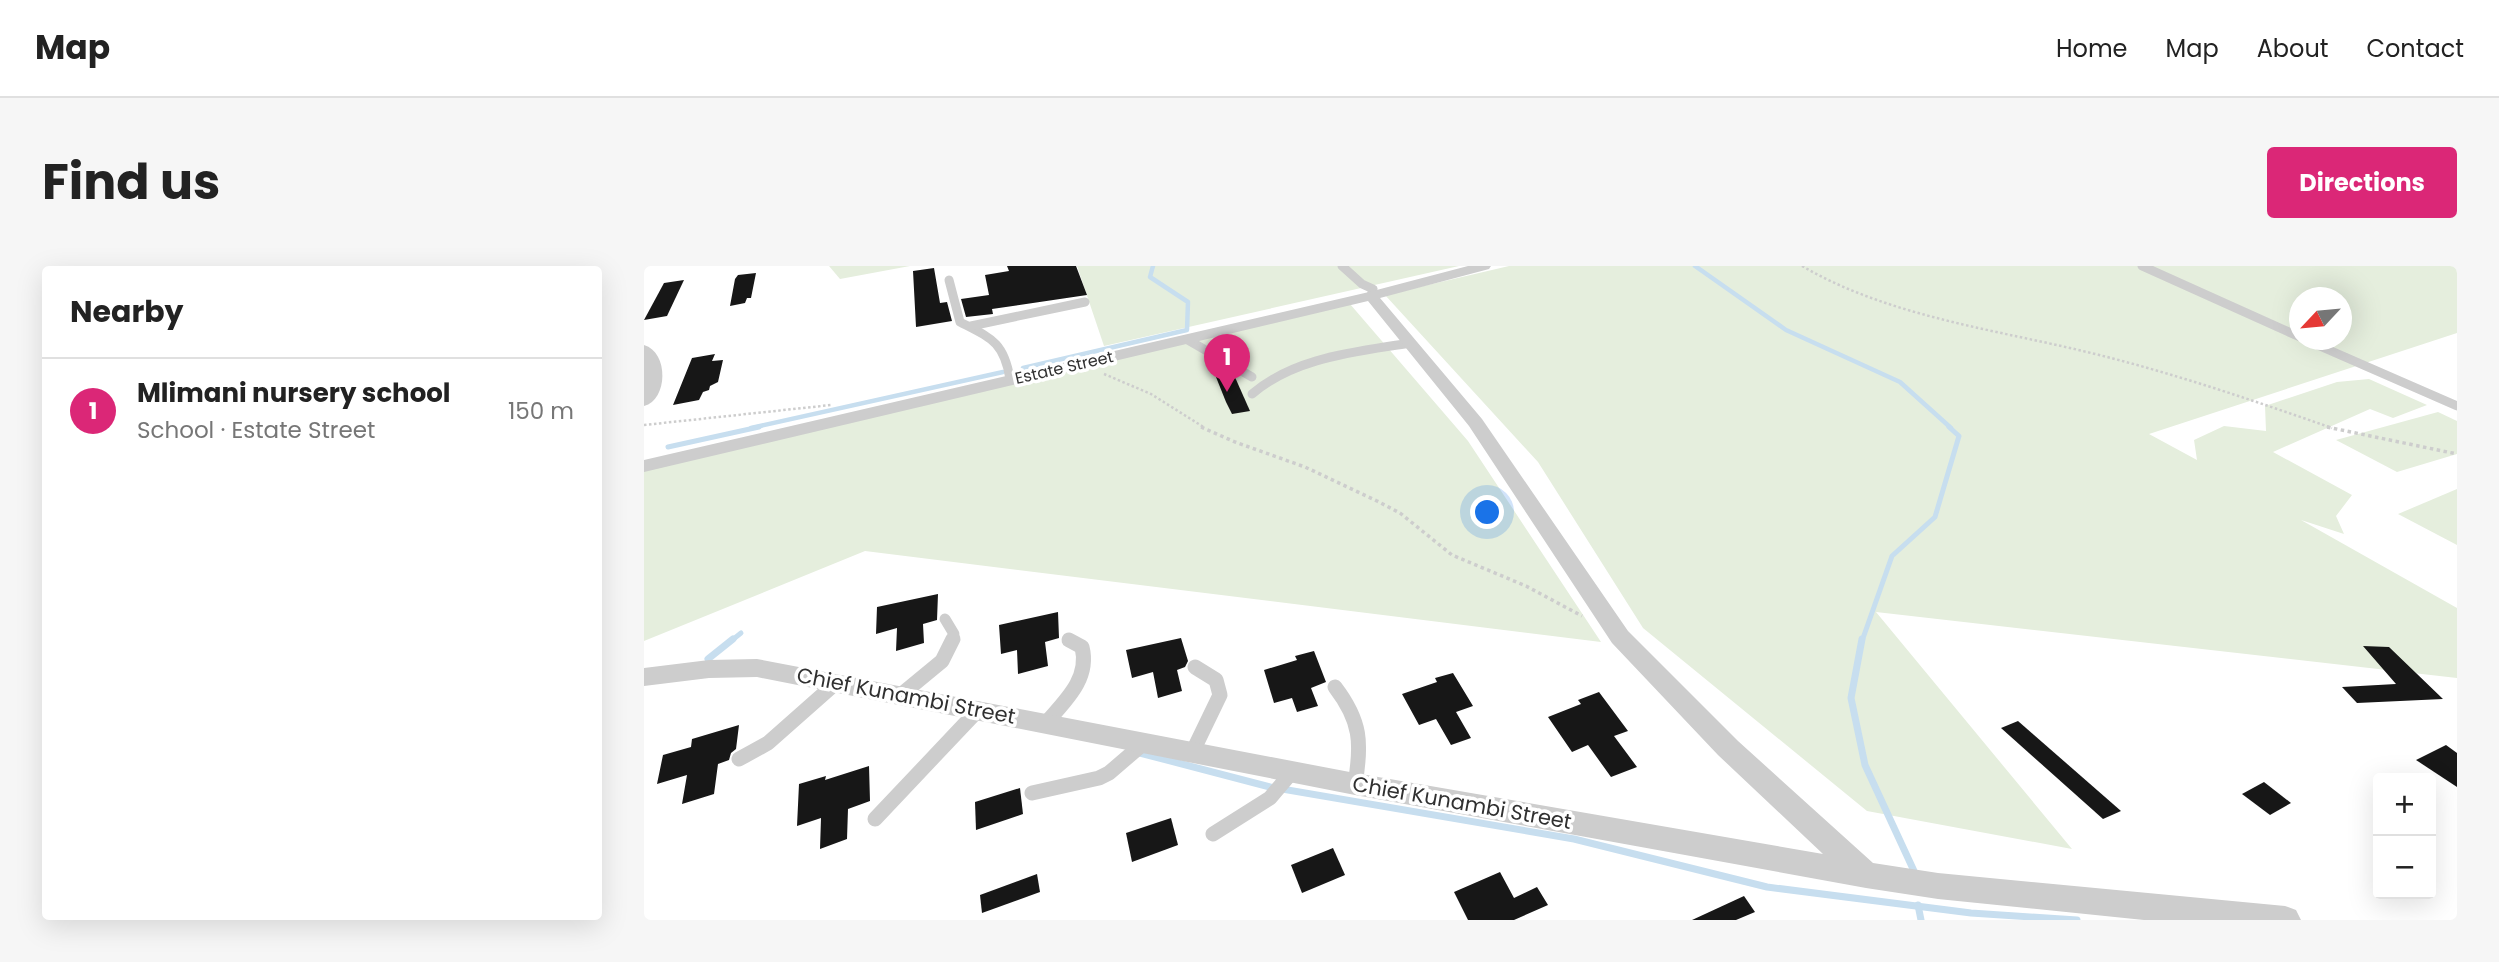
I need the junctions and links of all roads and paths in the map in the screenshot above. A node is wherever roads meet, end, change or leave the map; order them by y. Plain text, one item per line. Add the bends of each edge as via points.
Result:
1 (1342, 266) edge
2 (1484, 266) edge
3 (1802, 266) edge
4 (2143, 266) edge
5 (949, 280) dead end
6 (1371, 296) junction
7 (1085, 302) dead end
8 (970, 326) junction
9 (2289, 332) edge
10 (1188, 340) junction
11 (1410, 343) junction
12 (644, 349) edge
13 (2329, 350) edge
14 (1081, 363) junction
15 (1252, 377) dead end
16 (1010, 379) junction
17 (1252, 394) dead end
18 (644, 401) edge
19 (835, 404) dead end
20 (2457, 406) edge
21 (644, 425) edge
22 (2457, 454) edge
23 (644, 467) edge
24 (1585, 618) dead end
25 (945, 619) dead end
26 (1069, 639) dead end
27 (1195, 667) dead end
28 (644, 677) edge
29 (837, 682) junction
30 (1335, 687) dead end
31 (902, 694) junction
32 (979, 709) junction
33 (1046, 723) junction
34 (1144, 743) junction
35 (1192, 753) junction
36 (739, 759) dead end
37 (1292, 772) junction
38 (1355, 784) junction
39 (1032, 793) dead end
40 (875, 819) dead end
41 (1213, 834) dead end
42 (1866, 876) junction
43 (2285, 920) edge

1 - 6 lane via 1373,289
2 - 6 street, Estate Street
3 - 22 path via 1902,309 2105,356 2337,430
4 - 9 lane
5 - 8 lane via 960,322
6 - 10 street, Estate Street
6 - 11 street
7 - 8 lane
8 - 16 lane via 1001,348
10 - 14 street, Estate Street
10 - 15 lane
11 - 17 lane via 1306,365
11 - 42 street via 1476,423 1620,637 1728,748
12 - 18 street via 656,374
13 - 20 lane
14 - 16 street, Estate Street
14 - 24 path via 1151,394 1235,442 1305,467 1377,501 1400,513 1452,555 1526,586
16 - 23 street, Estate Street
19 - 21 path
25 - 31 lane via 954,634 949,652
26 - 33 lane via 1082,647 1084,671
27 - 35 lane via 1217,679 1221,687
28 - 29 street, Chief Kunambi Street via 757,668
29 - 31 street, Chief Kunambi Street
29 - 36 lane via 768,743
30 - 38 lane via 1352,706 1359,726 1361,752
31 - 32 street, Chief Kunambi Street
32 - 33 street, Chief Kunambi Street
32 - 40 lane
33 - 34 street, Chief Kunambi Street
34 - 35 street, Chief Kunambi Street
34 - 39 lane via 1099,778
35 - 37 street, Chief Kunambi Street
37 - 38 street, Chief Kunambi Street
37 - 41 lane via 1270,798
38 - 42 street, Chief Kunambi Street
42 - 43 street, Chief Kunambi Street

